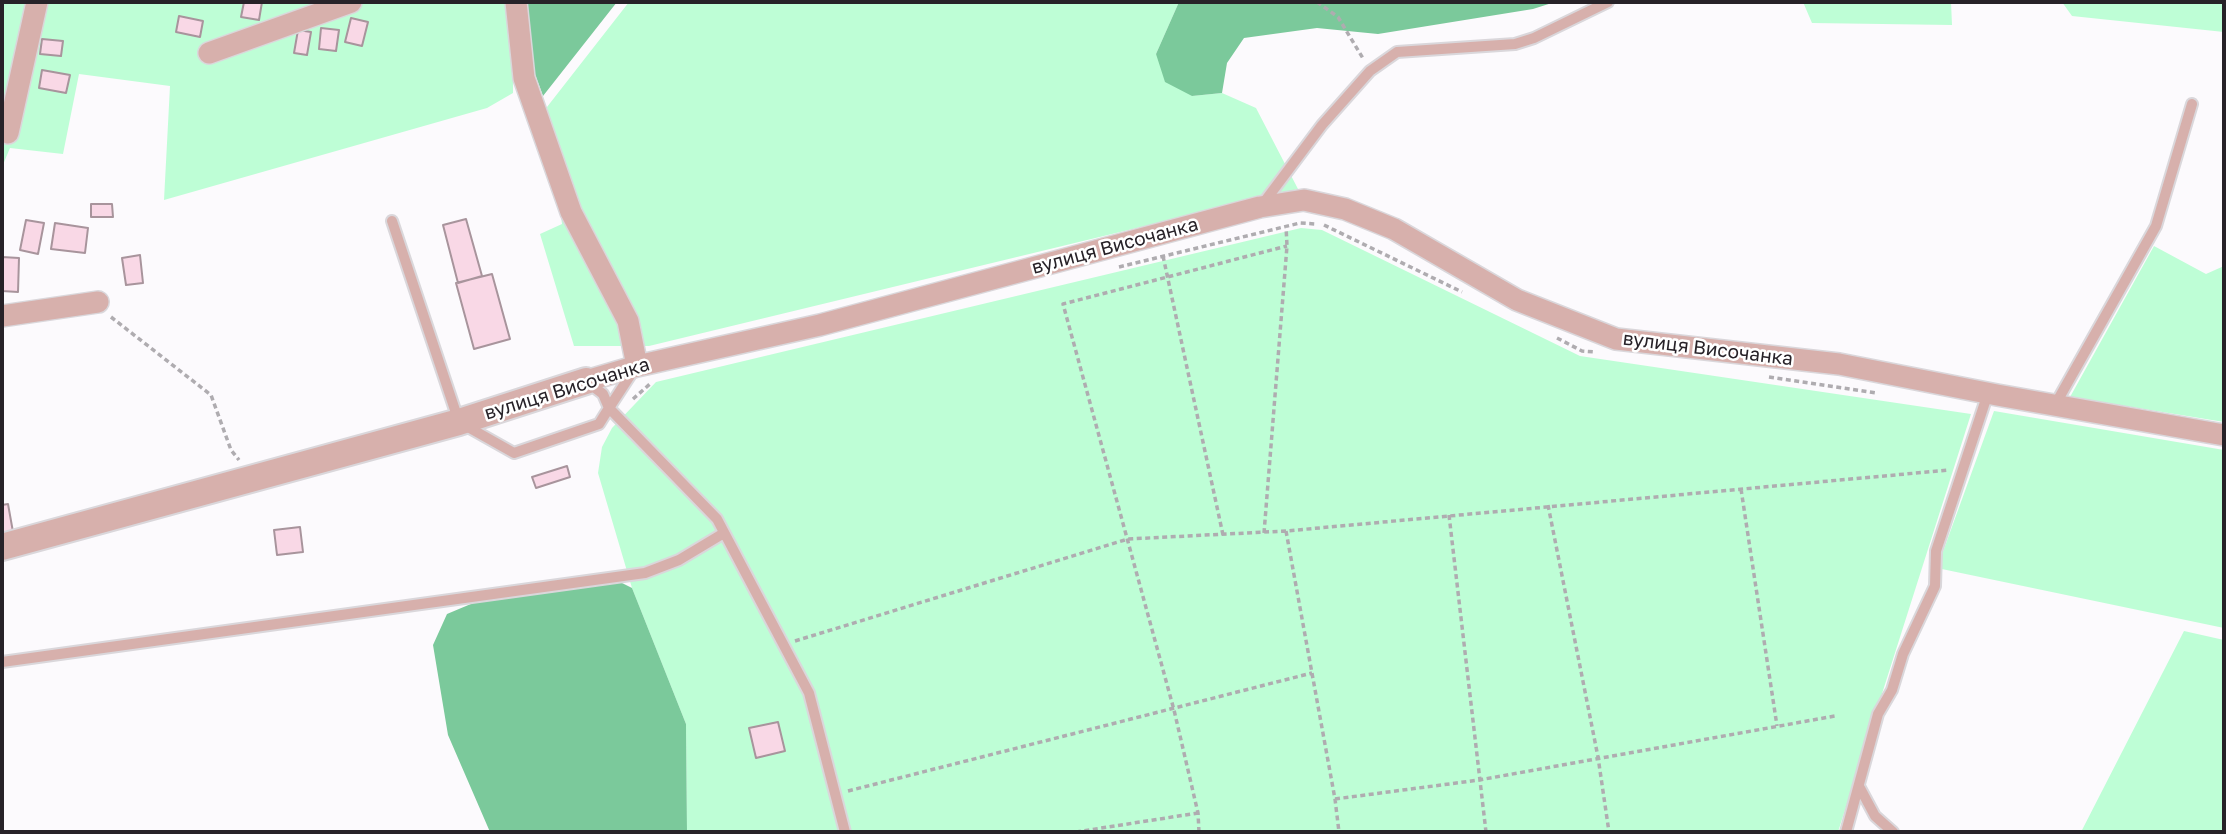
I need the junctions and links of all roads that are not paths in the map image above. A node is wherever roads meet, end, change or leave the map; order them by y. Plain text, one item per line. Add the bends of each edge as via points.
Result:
1 (37, 2) edge
2 (351, 2) edge
3 (516, 2) edge
4 (1608, 2) edge
5 (209, 52) dead end
6 (2192, 104) dead end
7 (8, 134) dead end
8 (1260, 207) junction
9 (392, 221) dead end
10 (98, 302) road end
11 (2, 316) edge
12 (637, 366) junction
13 (586, 381) junction
14 (1988, 393) junction
15 (2054, 405) junction
16 (609, 408) junction
17 (459, 422) junction
18 (2224, 435) edge
19 (724, 533) junction
20 (2, 547) edge
21 (2, 662) edge
22 (1860, 788) junction
23 (845, 832) edge
24 (1846, 832) edge
25 (1893, 832) edge

1 - 7 street
2 - 5 street
3 - 12 street via 524,78 571,212 628,321
4 - 8 lane via 1515,44 1397,52 1370,71 1322,125
6 - 15 lane via 2156,226
8 - 12 street, вулиця Височанка via 820,325
8 - 14 street, вулиця Височанка via 1304,200 1345,209 1394,229 1517,300 1616,339 1839,364
9 - 17 lane
10 - 11 street
12 - 13 street, вулиця Височанка
12 - 16 lane
13 - 16 lane via 603,394
13 - 17 street, вулиця Височанка
14 - 15 street, вулиця Височанка
14 - 22 lane via 1936,551 1935,586 1878,714
15 - 18 street, вулиця Височанка
16 - 17 lane via 599,424 514,453
16 - 19 lane via 717,519
17 - 20 street, вулиця Височанка
19 - 21 lane via 645,573
19 - 23 lane via 808,693
22 - 24 lane
22 - 25 lane via 1875,816

